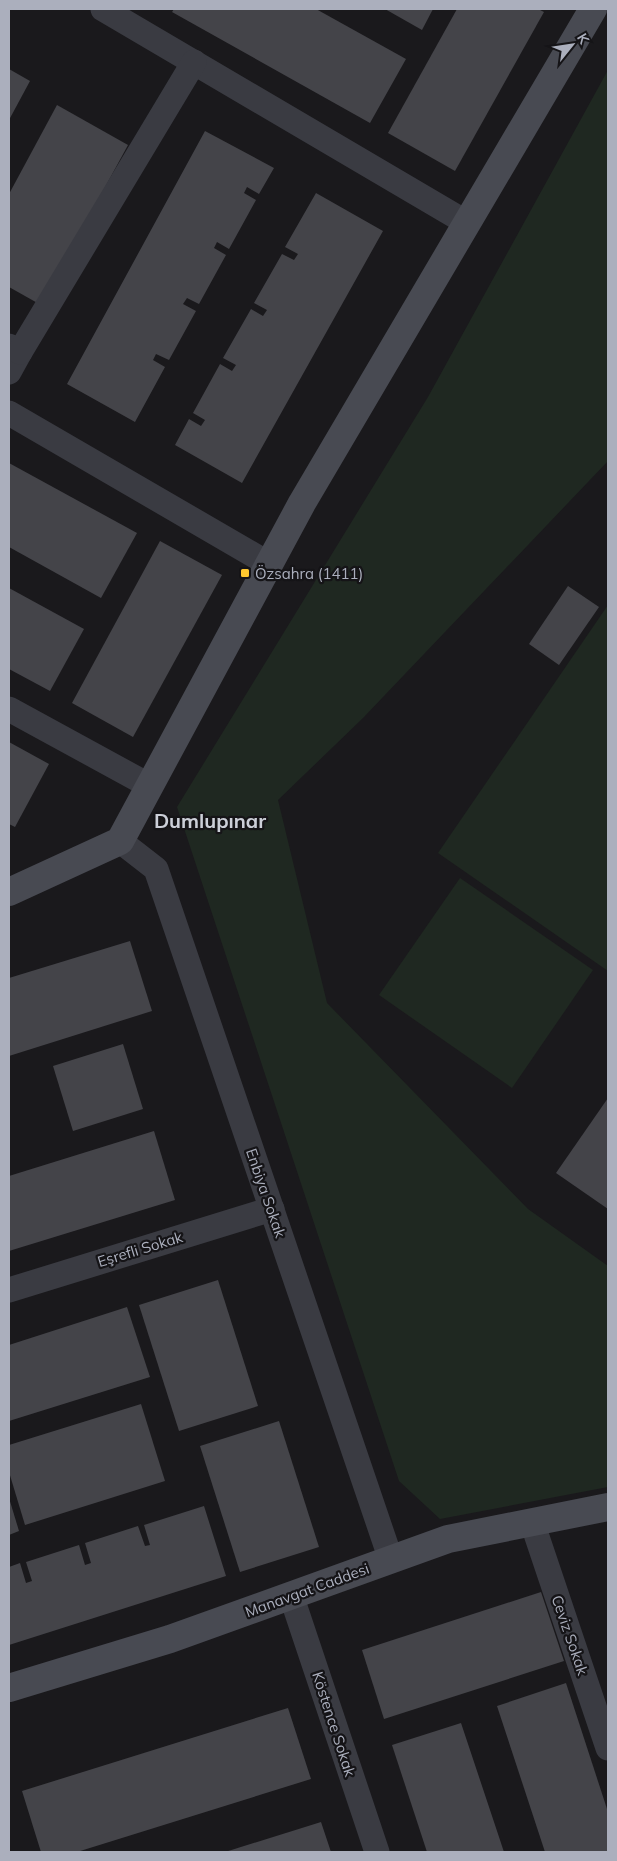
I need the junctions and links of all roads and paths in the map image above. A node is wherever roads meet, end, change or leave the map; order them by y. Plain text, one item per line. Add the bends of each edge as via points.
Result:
1 (103, 9) edge
2 (593, 9) edge
3 (194, 62) junction
4 (467, 223) junction
5 (13, 357) edge
6 (9, 413) edge
7 (270, 564) junction
8 (9, 709) edge
9 (150, 786) junction
10 (120, 841) junction
11 (9, 892) edge
12 (272, 1209) junction
13 (9, 1290) edge
14 (608, 1507) edge
15 (532, 1522) junction
16 (391, 1560) junction
17 (292, 1595) junction
18 (9, 1688) edge
19 (608, 1748) edge
20 (377, 1852) edge

1 - 3 street
2 - 4 street
3 - 4 street
3 - 5 street
4 - 7 street via 302,503
6 - 7 street
7 - 9 street
8 - 9 street
9 - 10 street
10 - 11 street
10 - 12 street, Enbiya Sokak via 156,869
12 - 13 street, Eşrefli Sokak
12 - 16 street, Enbiya Sokak
14 - 15 street, Manavgat Caddesi
15 - 16 street, Manavgat Caddesi via 448,1539
15 - 19 street, Ceviz Sokak
16 - 17 street, Manavgat Caddesi
17 - 18 street, Manavgat Caddesi via 170,1639
17 - 20 street, Köstence Sokak

